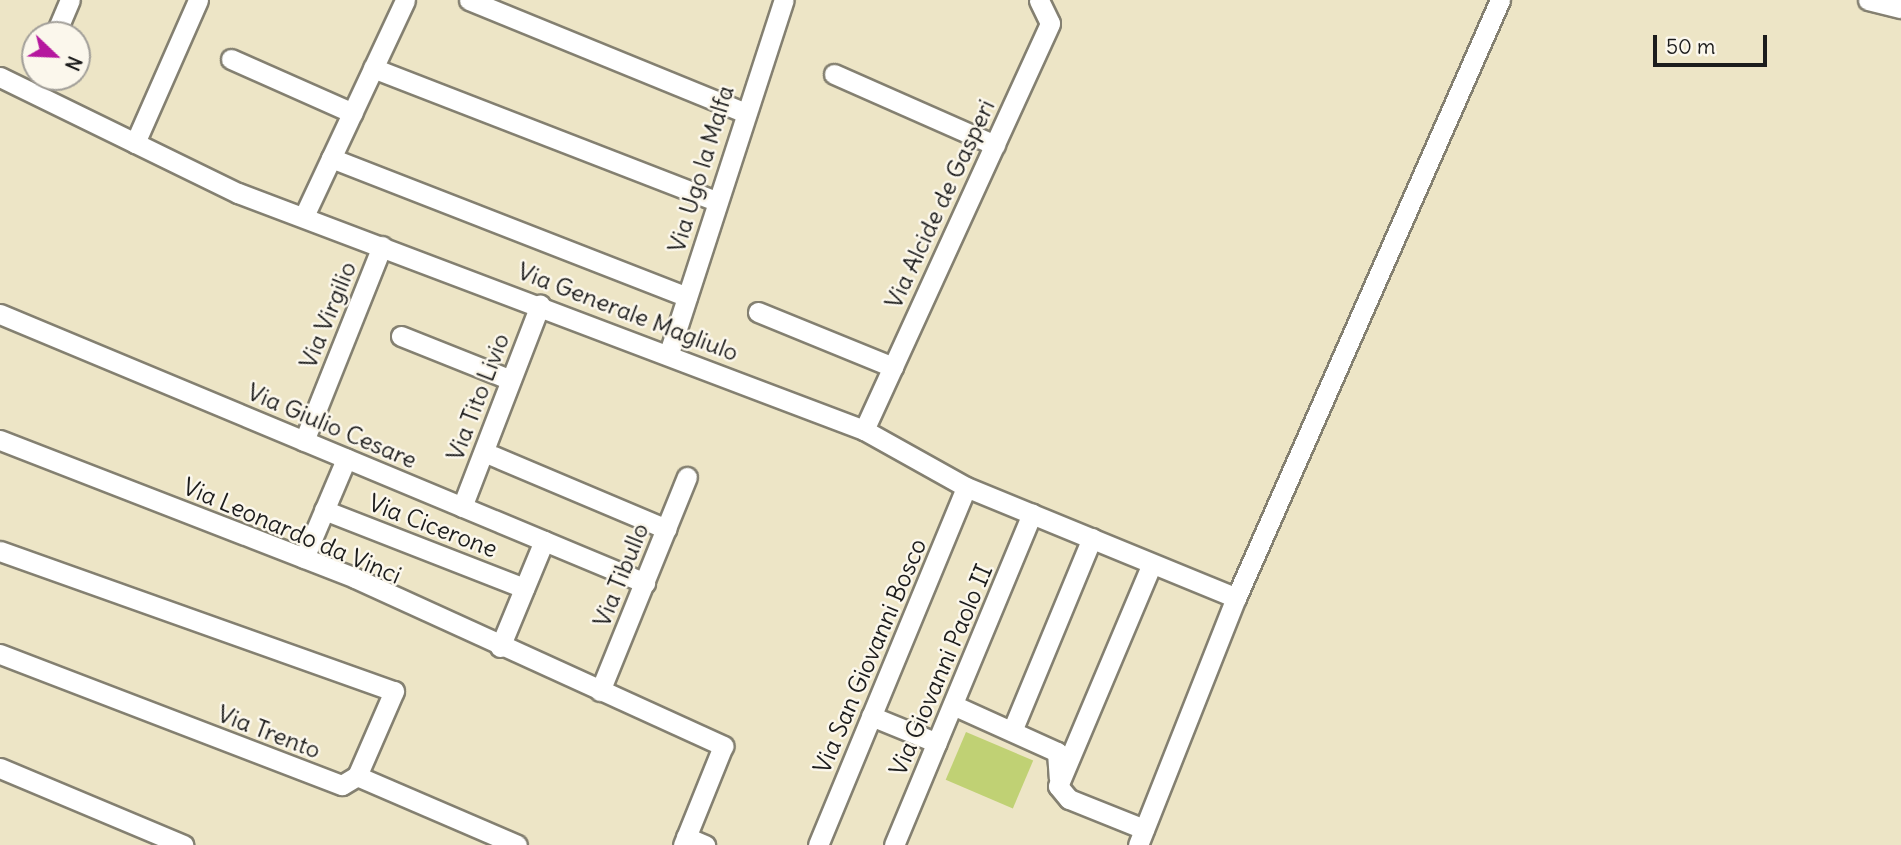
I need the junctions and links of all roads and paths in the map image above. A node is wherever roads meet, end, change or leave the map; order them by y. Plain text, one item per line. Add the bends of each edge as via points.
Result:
1 (70, 0) edge
2 (198, 0) edge
3 (404, 0) edge
4 (469, 0) edge
5 (784, 0) edge
6 (1040, 0) edge
7 (1500, 0) edge
8 (1868, 0) edge
9 (1901, 8) edge
10 (61, 21) edge
11 (231, 59) dead end
12 (373, 68) junction
13 (834, 74) dead end
14 (0, 77) edge
15 (21, 81) edge
16 (46, 91) edge
17 (743, 112) junction
18 (353, 113) junction
19 (135, 144) junction
20 (995, 145) junction
21 (331, 158) junction
22 (716, 201) junction
23 (304, 216) junction
24 (382, 246) junction
25 (687, 297) junction
26 (540, 305) junction
27 (758, 312) dead end
28 (0, 314) edge
29 (401, 335) dead end
30 (669, 353) junction
31 (893, 367) junction
32 (511, 380) junction
33 (863, 430) junction
34 (0, 440) edge
35 (304, 441) junction
36 (484, 452) junction
37 (346, 459) junction
38 (687, 477) dead end
39 (967, 487) junction
40 (462, 507) junction
41 (324, 510) junction
42 (1032, 514) junction
43 (666, 529) junction
44 (1092, 538) junction
45 (544, 541) junction
46 (0, 551) edge
47 (304, 558) junction
48 (1152, 564) junction
49 (645, 583) junction
50 (524, 588) junction
51 (1236, 598) junction
52 (500, 647) junction
53 (0, 654) edge
54 (600, 691) junction
55 (953, 705) junction
56 (871, 716) junction
57 (1012, 731) junction
58 (937, 743) junction
59 (0, 768) edge
60 (357, 776) junction
61 (1058, 786) junction
62 (1141, 837) edge
63 (685, 841) edge
64 (183, 845) edge
65 (517, 845) edge
66 (705, 845) edge
67 (818, 845) edge
68 (894, 845) edge

1 - 10 street
2 - 19 street
3 - 12 street
4 - 17 street
5 - 17 street, Via Ugo la Malfa
6 - 20 street, Via Alcide de Gasperi via 1050,23
7 - 51 street
8 - 9 street
11 - 18 street
12 - 18 street
12 - 22 street
13 - 20 street
14 - 15 street, Via Generale Magliulo
16 - 19 street, Via Generale Magliulo
17 - 22 street, Via Ugo la Malfa
18 - 21 street
19 - 23 street, Via Generale Magliulo
20 - 31 street, Via Alcide de Gasperi
21 - 23 street
21 - 25 street
22 - 25 street, Via Ugo la Malfa
23 - 24 street, Via Generale Magliulo
24 - 26 street, Via Generale Magliulo
24 - 35 street, Via Virgilio
25 - 30 street, Via Ugo la Malfa
26 - 30 street, Via Generale Magliulo
26 - 32 street, Via Tito Livio
27 - 31 street
28 - 35 street, Via Giulio Cesare
29 - 32 street
30 - 33 street, Via Generale Magliulo
31 - 33 street, Via Alcide de Gasperi
32 - 36 street, Via Tito Livio
33 - 39 street, Via Generale Magliulo
34 - 47 street, Via Leonardo da Vinci
35 - 37 street, Via Giulio Cesare
36 - 40 street, Via Tito Livio
36 - 43 street
37 - 40 street, Via Giulio Cesare
37 - 41 street
38 - 43 street, Via Tibullo
39 - 42 street, Via Generale Magliulo
39 - 56 street, Via San Giovanni Bosco
40 - 45 street, Via Giulio Cesare
41 - 47 street
41 - 50 street, Via Cicerone
42 - 44 street, Via Generale Magliulo
42 - 55 street, Via Giovanni Paolo II
43 - 49 street, Via Tibullo
44 - 48 street, Via Generale Magliulo
44 - 57 street
45 - 49 street, Via Giulio Cesare
45 - 50 street
46 - 60 street via 394,691
47 - 52 street, Via Leonardo da Vinci
48 - 51 street, Via Generale Magliulo
48 - 61 street
49 - 54 street, Via Tibullo
50 - 52 street
51 - 62 street
52 - 54 street, Via Leonardo da Vinci
53 - 60 street, Via Trento via 342,785
54 - 63 street, Via Leonardo da Vinci via 723,746
55 - 57 street
55 - 58 street, Via Giovanni Paolo II
56 - 58 street
56 - 67 street, Via San Giovanni Bosco
57 - 61 street via 1057,752
58 - 68 street, Via Giovanni Paolo II
59 - 64 street
60 - 65 street, Via Trento
61 - 62 street via 1069,799
63 - 66 street

